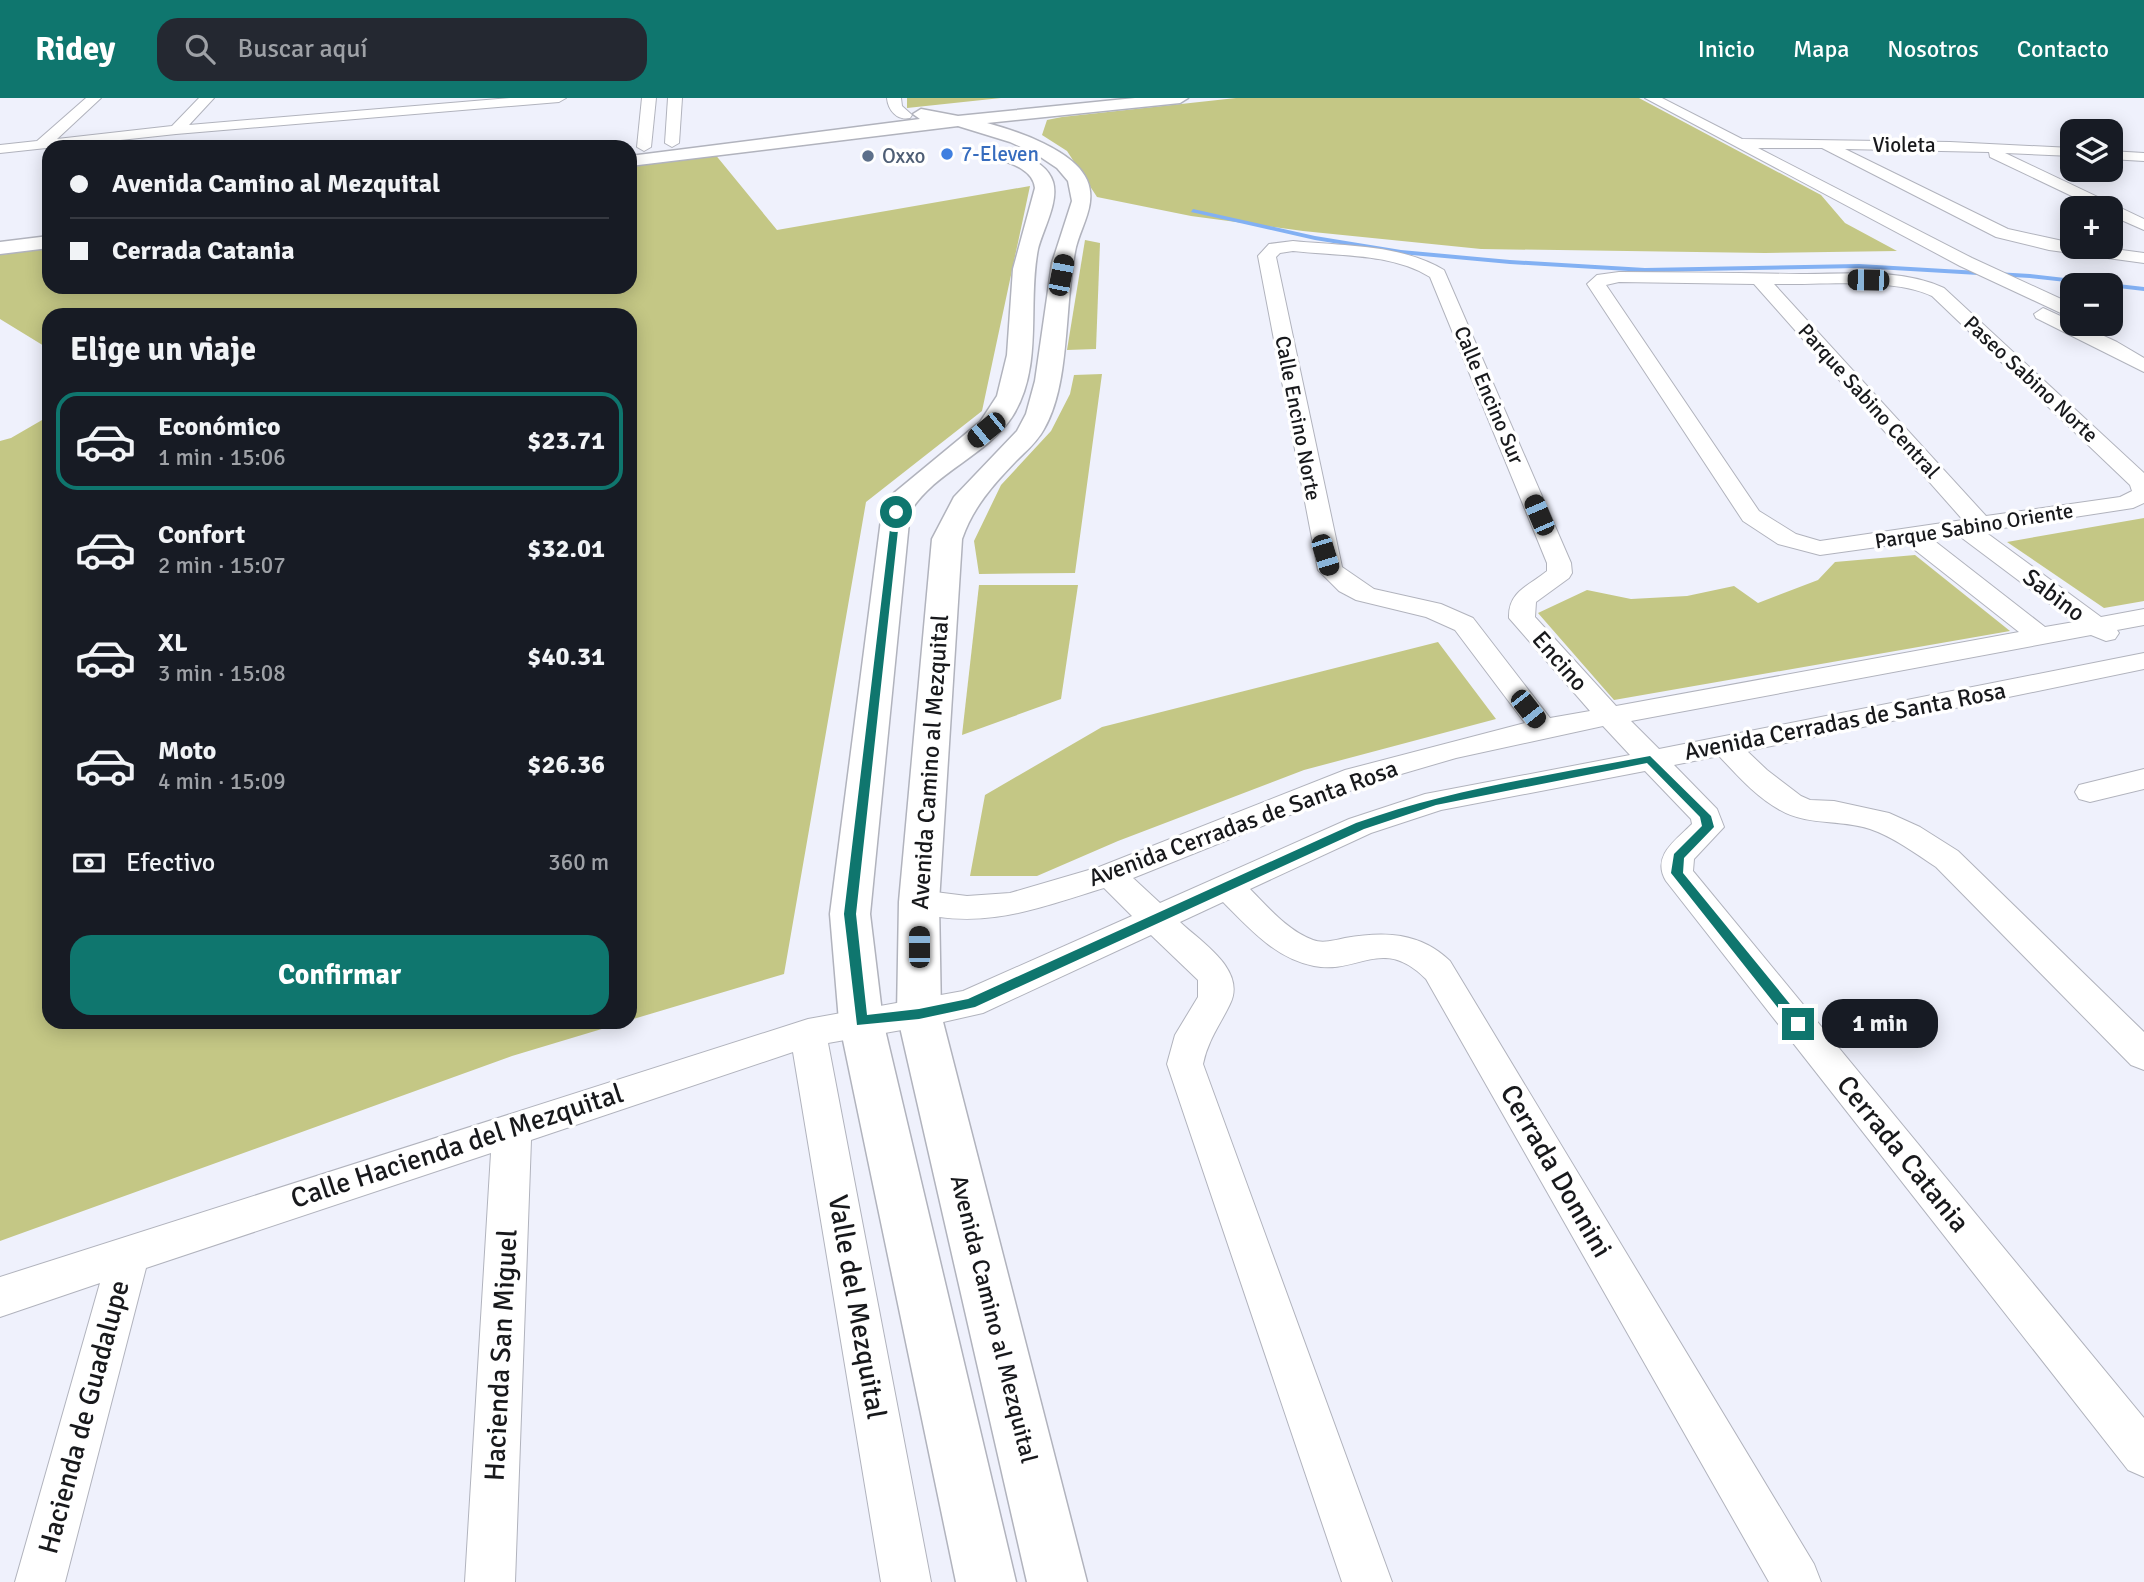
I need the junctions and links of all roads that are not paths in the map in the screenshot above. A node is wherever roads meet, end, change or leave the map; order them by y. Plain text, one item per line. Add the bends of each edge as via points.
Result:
1 (94, 98) edge
2 (207, 98) edge
3 (559, 98) edge
4 (649, 98) edge
5 (674, 98) edge
6 (894, 98) edge
7 (1073, 98) edge
8 (1180, 98) edge
9 (1652, 98) edge
10 (916, 118) junction
11 (673, 121) junction
12 (648, 123) junction
13 (176, 130) junction
14 (1035, 130) junction
15 (47, 140) edge
16 (86, 140) edge
17 (1736, 142) junction
18 (672, 143) junction
19 (41, 145) edge
20 (1826, 145) junction
21 (1981, 147) junction
22 (637, 148) edge
23 (0, 149) edge
24 (2060, 151) edge
25 (2123, 156) edge
26 (2141, 158) edge
27 (637, 161) edge
28 (1825, 189) junction
29 (2083, 196) edge
30 (2123, 215) edge
31 (2144, 225) edge
32 (42, 229) edge
33 (0, 234) edge
34 (42, 243) edge
35 (0, 248) edge
36 (1269, 251) joint
37 (2144, 258) edge
38 (1758, 277) junction
39 (2060, 306) edge
40 (2123, 335) edge
41 (2144, 344) edge
42 (2144, 366) edge
43 (2138, 480) joint
44 (1972, 526) junction
45 (1913, 536) junction
46 (1559, 563) joint
47 (2144, 617) edge
48 (2095, 625) junction
49 (2040, 636) junction
50 (2144, 661) edge
51 (1609, 715) junction
52 (1543, 728) junction
53 (1725, 746) junction
54 (1650, 760) junction
55 (2141, 784) edge
56 (2090, 792) dead end
57 (1111, 875) junction
58 (1228, 887) junction
59 (919, 902) junction
60 (1154, 920) junction
61 (919, 1014) junction
62 (861, 1021) junction
63 (808, 1033) junction
64 (2144, 1055) edge
65 (512, 1128) junction
66 (129, 1253) junction
67 (0, 1297) edge
68 (2144, 1454) edge
69 (40, 1582) edge
70 (490, 1582) edge
71 (906, 1582) edge
72 (986, 1582) edge
73 (1057, 1582) edge
74 (1367, 1582) edge
75 (1796, 1582) edge

1 - 15 street
2 - 13 street
3 - 13 street
4 - 12 street
5 - 11 street
6 - 10 street via 895,107
7 - 10 main road
8 - 14 main road
9 - 17 street
10 - 14 main road, Avenida Camino al Mezquital
10 - 18 main road
10 - 27 main road
10 - 62 main road via 1024,163 1045,182 1023,268 1020,351 1007,399 986,430 904,499 896,512 850,914
11 - 12 street
11 - 18 street
12 - 22 street
13 - 16 street
14 - 59 main road, Avenida Camino al Mezquital via 1075,174 1082,198 1056,295 1048,392 1030,431 965,502 947,539
17 - 20 street, Violeta
17 - 28 street
18 - 22 main road
19 - 23 street
20 - 21 street, Violeta
20 - 37 street via 2024,241
21 - 24 street, Violeta
21 - 29 street
25 - 26 street
28 - 39 street
28 - 42 street via 1853,221
30 - 31 street
32 - 33 main road
34 - 35 main road
36 - 46 street, Calle Encino Sur via 1293,246 1408,260 1438,274
36 - 52 street, Calle Encino Norte via 1330,570 1370,598 1456,618
38 - 43 street, Paseo Sabino Norte via 1895,280 1938,292
38 - 44 street, Parque Sabino Central
38 - 45 street, Parque Sabino Oriente via 1619,277 1597,284 1751,516 1787,539 1820,548
40 - 41 street
43 - 44 street, Parque Sabino Oriente via 2143,495 2124,503
44 - 45 street, Parque Sabino Oriente
44 - 48 street, Sabino
45 - 49 street, Sabino
46 - 51 street, Encino via 1560,573 1554,581 1527,594 1520,608 1522,618
47 - 48 street, Avenida Cerradas de Santa Rosa
48 - 49 street, Avenida Cerradas de Santa Rosa
48 - 50 street, Sabino
49 - 51 street, Avenida Cerradas de Santa Rosa
50 - 53 street, Avenida Cerradas de Santa Rosa
51 - 52 street, Avenida Cerradas de Santa Rosa
51 - 54 street, Encino
52 - 57 street, Avenida Cerradas de Santa Rosa via 1356,777
53 - 54 street, Avenida Cerradas de Santa Rosa
53 - 64 street via 1790,803 1805,810 1878,820 1947,859
54 - 58 street, Avenida Cerradas de Santa Rosa via 1401,811
54 - 68 street, Cerrada Catania via 1706,816 1708,827 1678,856 1677,873
55 - 56 street
57 - 59 street, Avenida Cerradas de Santa Rosa via 1010,905 967,908
57 - 60 street
58 - 60 street, Avenida Cerradas de Santa Rosa
58 - 75 street, Cerrada Donnini via 1296,947 1330,954 1393,944 1416,951 1438,970
59 - 61 main road, Avenida Camino al Mezquital
60 - 61 street, Avenida Cerradas de Santa Rosa via 970,1003
60 - 74 street via 1216,982 1216,1000 1197,1026 1185,1064
61 - 62 street, Calle Hacienda del Mezquital
61 - 73 main road, Avenida Camino al Mezquital
62 - 63 street, Calle Hacienda del Mezquital
62 - 72 main road
63 - 65 street, Calle Hacienda del Mezquital
63 - 71 street, Valle del Mezquital
65 - 66 street, Calle Hacienda del Mezquital
65 - 70 street, Hacienda San Miguel
66 - 67 street, Calle Hacienda del Mezquital
66 - 69 street, Hacienda de Guadalupe

